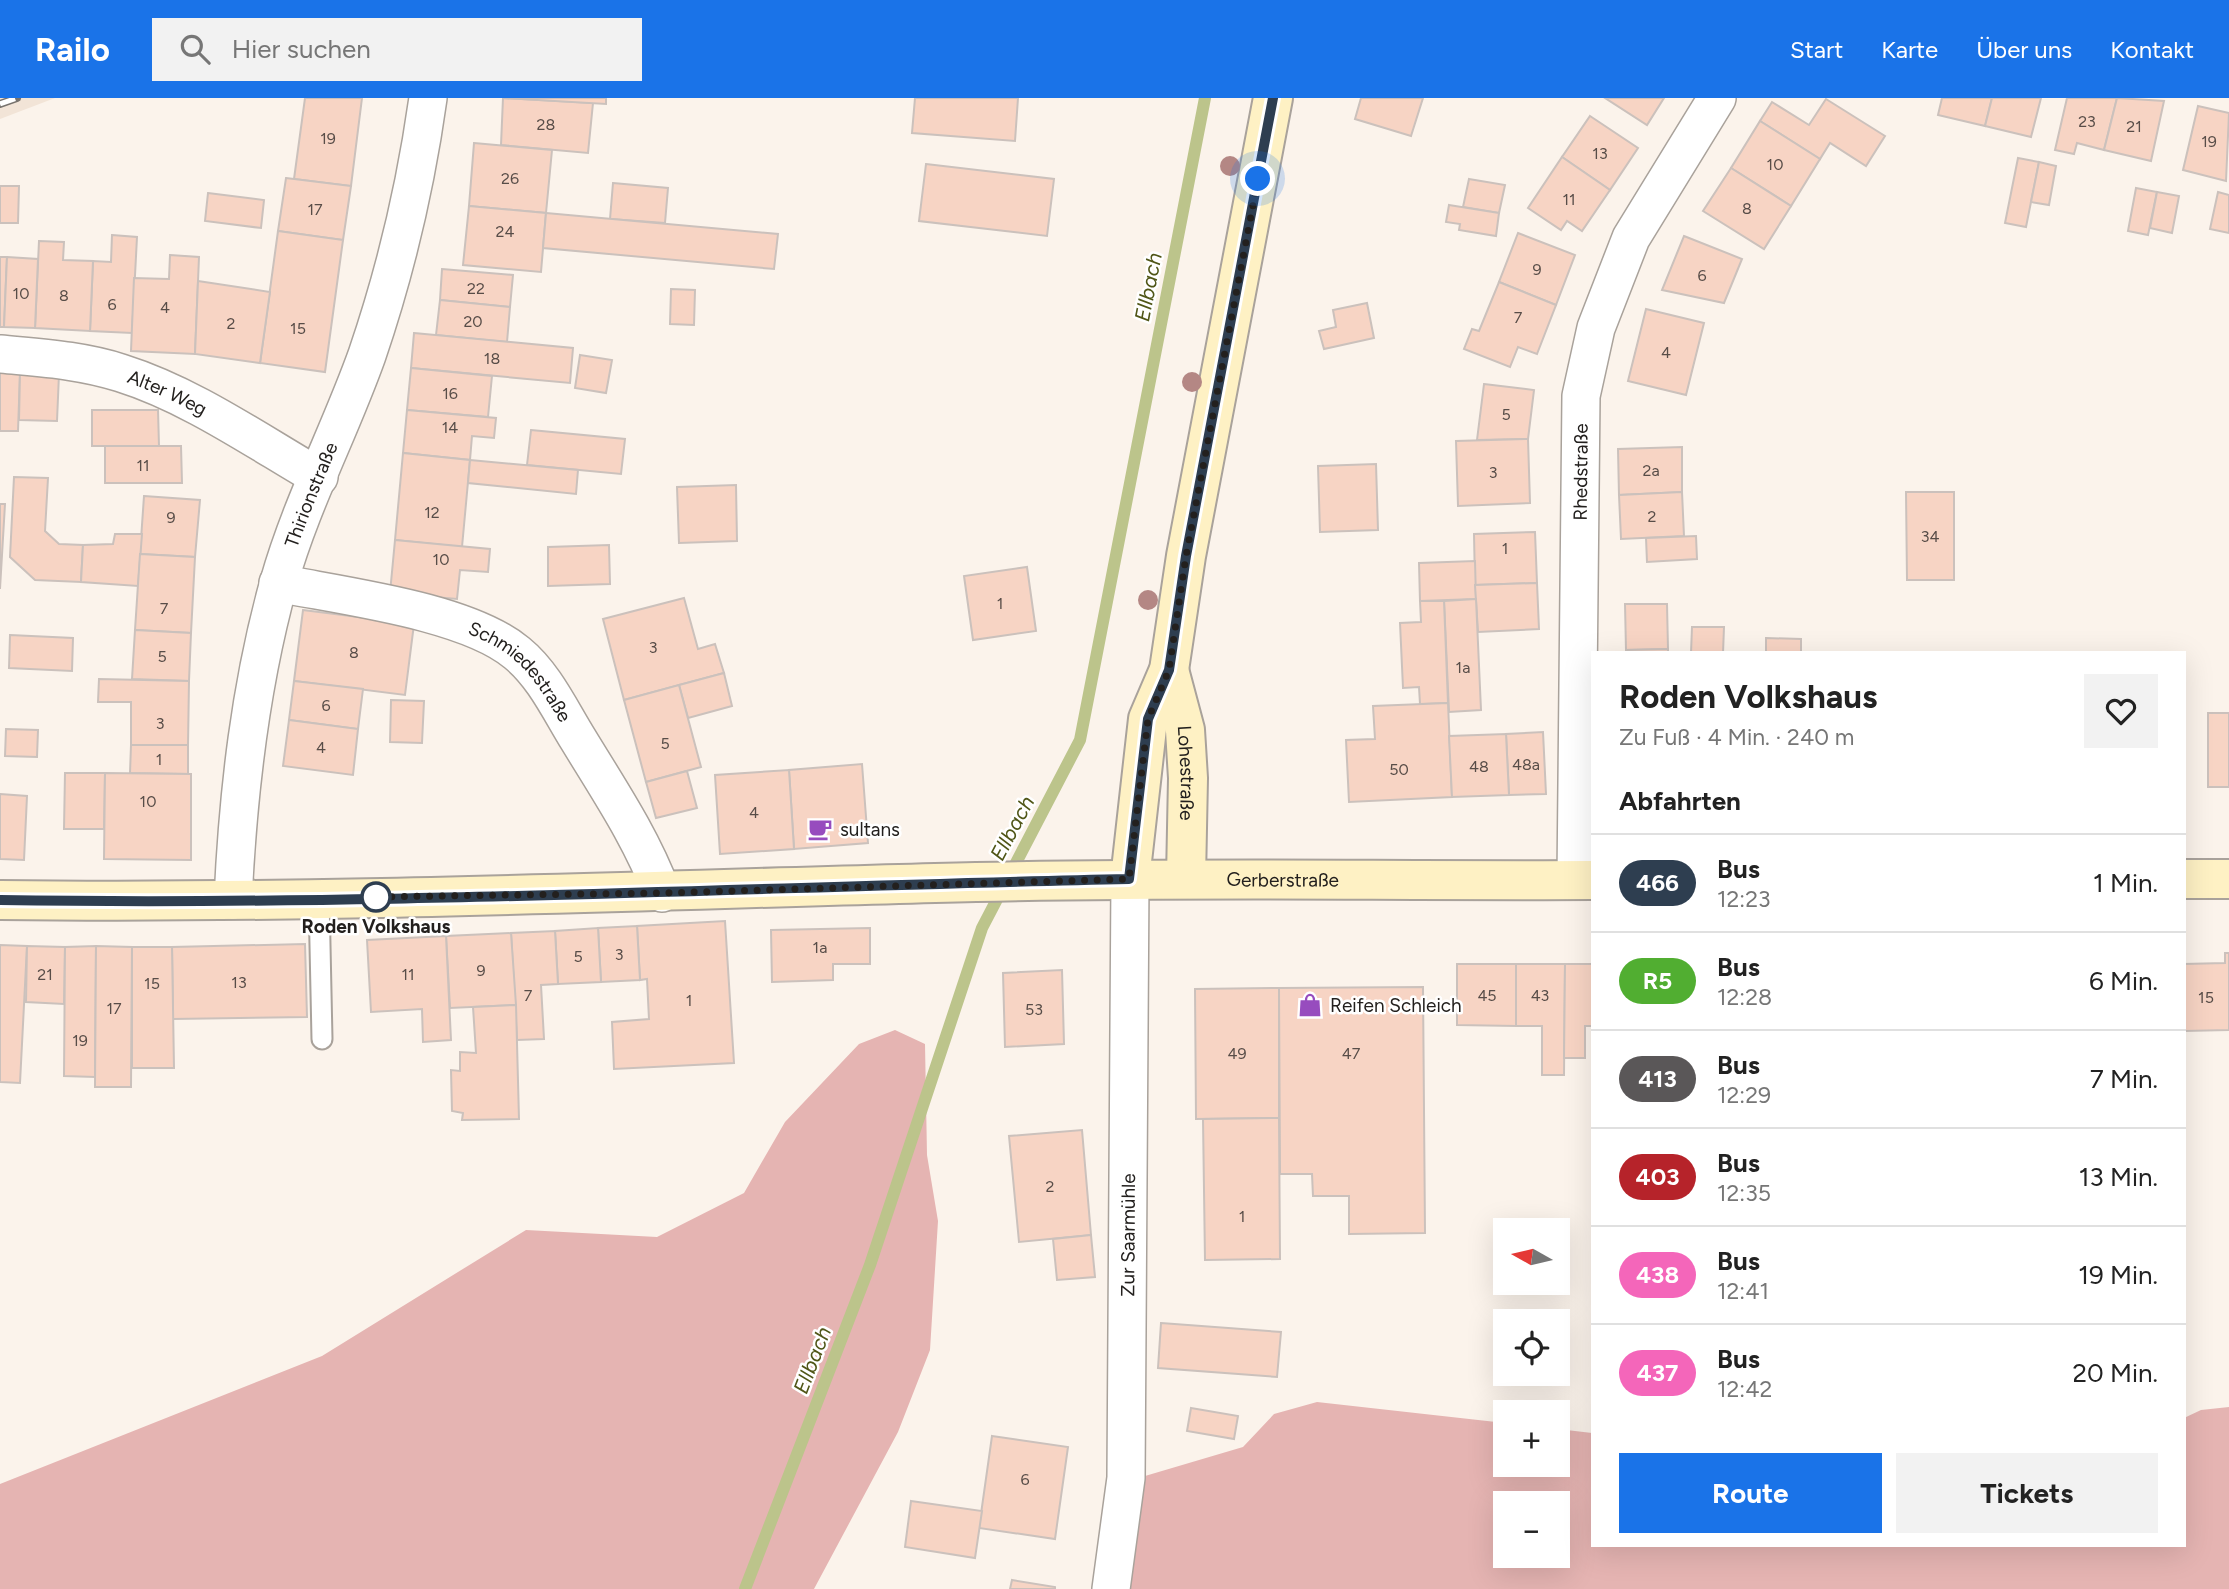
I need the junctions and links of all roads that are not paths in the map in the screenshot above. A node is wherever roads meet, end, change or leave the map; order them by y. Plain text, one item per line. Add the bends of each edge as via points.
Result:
1 (428, 98) edge
2 (1273, 98) edge
3 (1717, 98) edge
4 (0, 354) edge
5 (319, 477) junction
6 (278, 583) junction
7 (1169, 670) junction
8 (1186, 878) junction
9 (1129, 879) junction
10 (2186, 879) edge
11 (2229, 879) edge
12 (1584, 880) edge
13 (662, 893) junction
14 (319, 898) junction
15 (0, 900) edge
16 (233, 900) junction
17 (322, 1039) dead end
18 (1111, 1589) edge

1 - 5 street, Thirionstraße via 414,180 367,354
2 - 7 street, Lohestraße via 1186,556
3 - 12 street, Rhedstraße via 1632,238 1596,328 1581,397
4 - 5 street, Alter Weg via 73,361 174,393
5 - 6 street, Thirionstraße
6 - 13 street, Schmiedestraße via 426,612 516,652 546,686 645,848
6 - 16 street, Thirionstraße via 251,703 238,805
7 - 8 street, Lohestraße via 1185,730
7 - 9 street, Lohestraße via 1148,719
8 - 9 street, Gerberstraße
8 - 12 street, Gerberstraße
9 - 13 street, Gerberstraße
9 - 18 street, Zur Saarmühle via 1126,1478
10 - 11 street
13 - 14 street, Gerberstraße
14 - 16 street, Gerberstraße
14 - 17 lane
15 - 16 street, Gerberstraße

